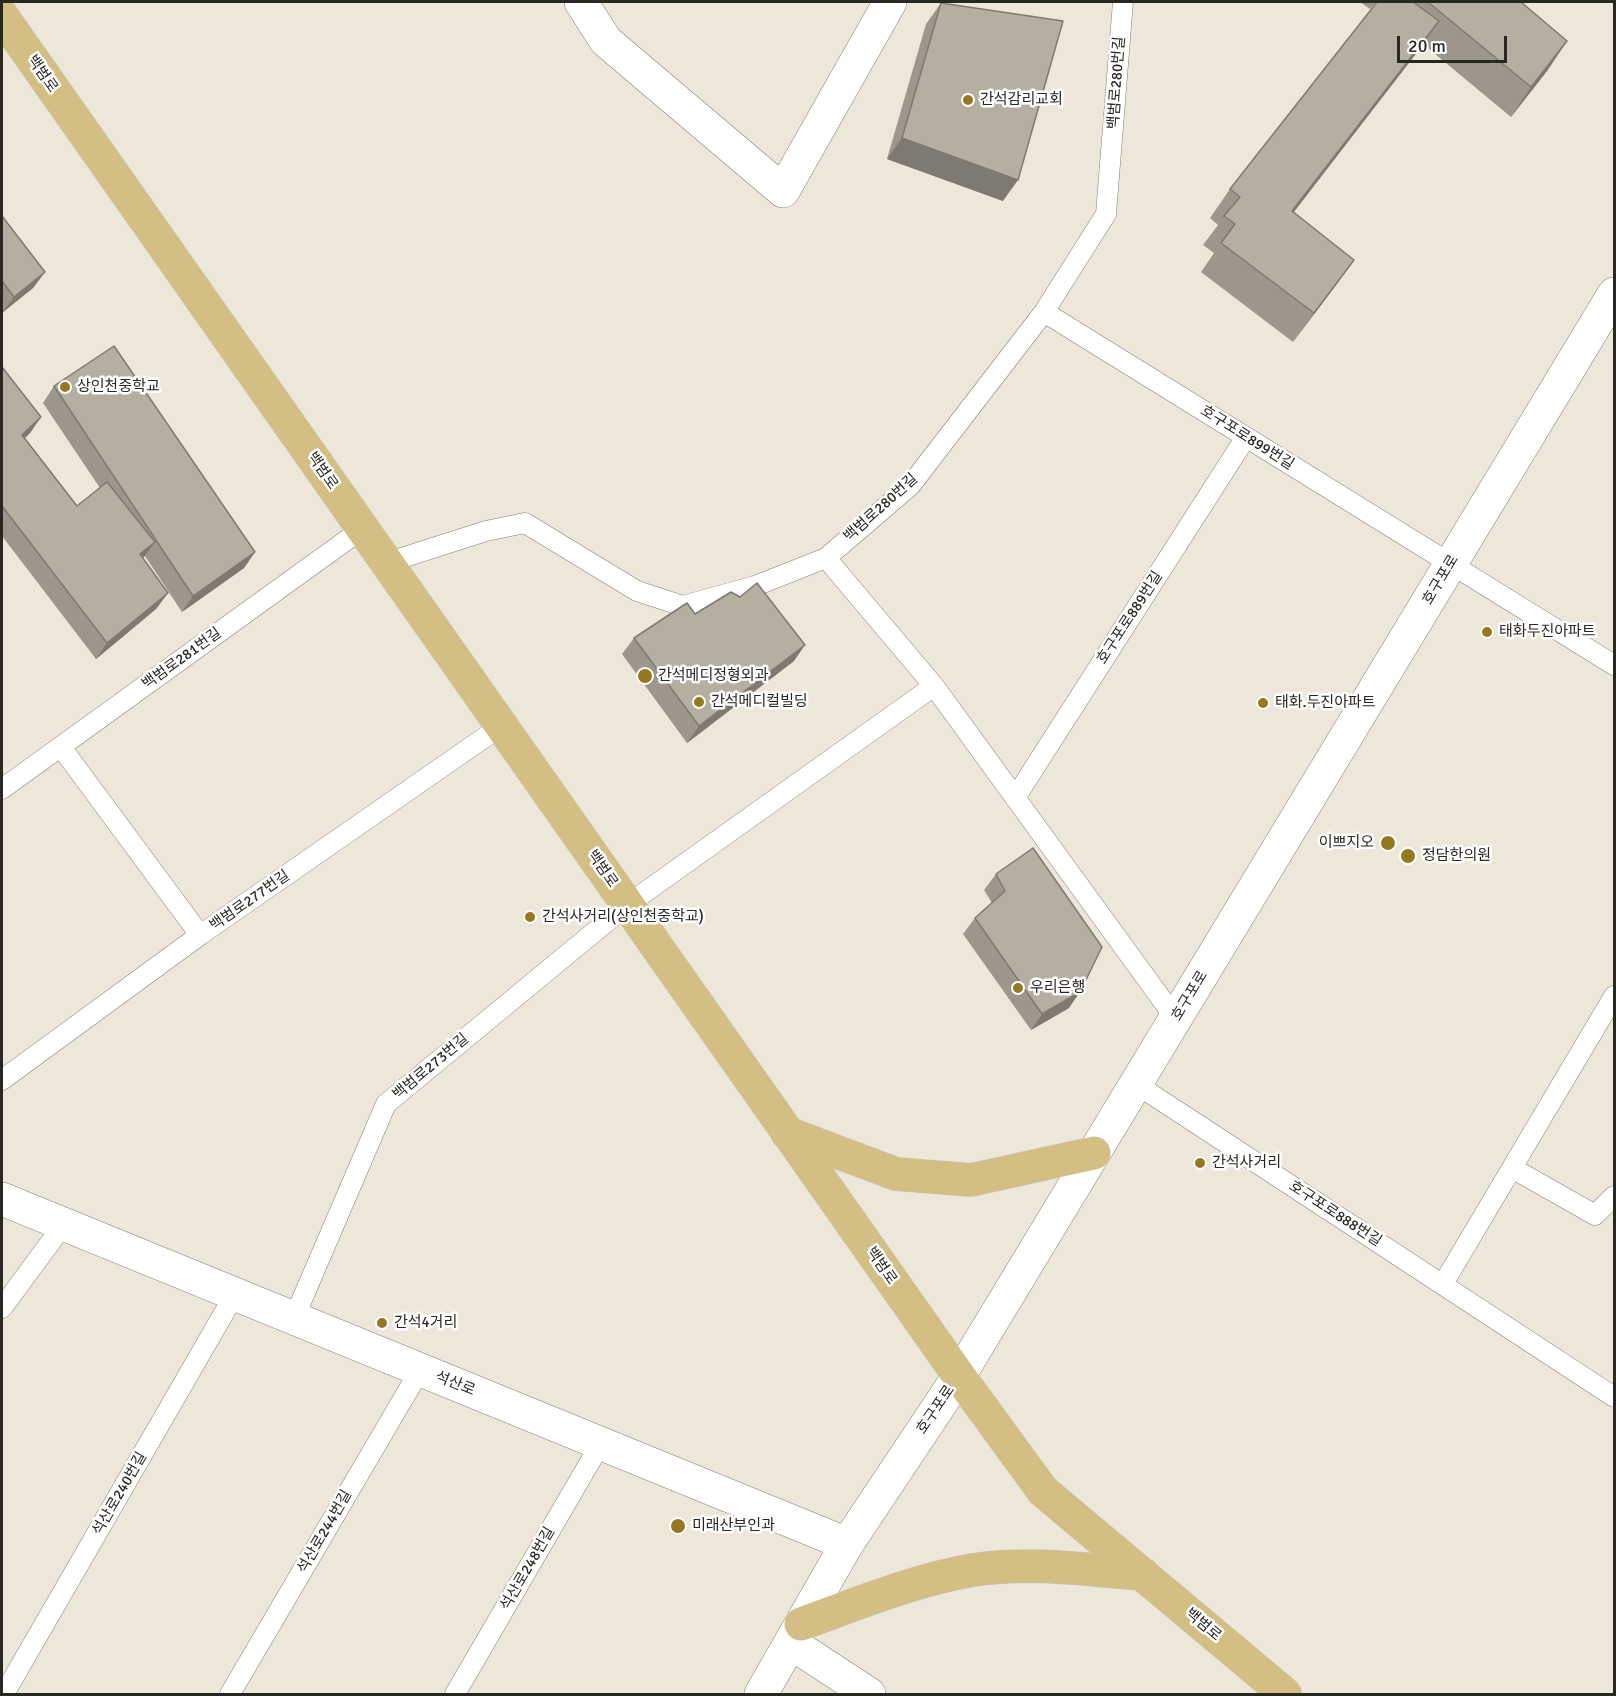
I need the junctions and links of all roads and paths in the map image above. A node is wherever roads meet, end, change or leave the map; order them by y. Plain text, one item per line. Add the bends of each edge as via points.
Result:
1 (581, 2) edge
2 (890, 2) edge
3 (1124, 2) edge
4 (2, 16) edge
5 (1614, 294) edge
6 (1044, 312) junction
7 (1246, 437) junction
8 (362, 529) junction
9 (826, 558) junction
10 (386, 562) junction
11 (1451, 564) junction
12 (1614, 665) edge
13 (934, 686) junction
14 (501, 726) junction
15 (61, 747) junction
16 (2, 789) edge
17 (1015, 798) junction
18 (627, 905) junction
19 (200, 935) junction
20 (1614, 996) edge
21 (1176, 1019) junction
22 (2, 1080) edge
23 (1136, 1084) junction
24 (787, 1133) junction
25 (1094, 1153) junction
26 (1512, 1168) junction
27 (1614, 1196) edge
28 (2, 1199) edge
29 (64, 1224) junction
30 (1443, 1284) junction
31 (235, 1294) junction
32 (2, 1308) edge
33 (294, 1318) junction
34 (420, 1370) junction
35 (959, 1376) junction
36 (1614, 1396) edge
37 (601, 1443) junction
38 (847, 1544) junction
39 (1143, 1574) junction
40 (796, 1633) junction
41 (4, 1695) edge
42 (230, 1695) edge
43 (455, 1695) edge
44 (761, 1695) edge
45 (869, 1695) edge
46 (1285, 1695) edge

1 - 2 main road via 606,40 783,191
3 - 6 lane, 백범로280번길 via 1106,214
4 - 8 main road, 백범로
5 - 11 main road, 호구포로
6 - 7 lane, 호구포로899번길
6 - 9 lane, 백범로280번길 via 910,486
7 - 11 lane, 호구포로899번길
7 - 17 lane, 호구포로889번길
8 - 10 main road, 백범로
8 - 15 lane, 백범로281번길
9 - 10 lane, 백범로280번길 via 755,586 683,606 637,591 525,523
9 - 13 lane
10 - 14 main road, 백범로
11 - 12 lane, 호구포로899번길
11 - 21 main road, 호구포로
13 - 17 lane
13 - 18 lane, 백범로273번길
14 - 18 main road, 백범로
14 - 19 lane, 백범로277번길
15 - 16 lane, 백범로281번길
15 - 19 lane
17 - 21 lane
18 - 24 main road, 백범로
18 - 33 lane, 백범로273번길 via 387,1104
19 - 22 lane, 백범로277번길
20 - 26 lane
21 - 23 main road, 호구포로
23 - 25 main road, 호구포로
23 - 30 lane, 호구포로888번길
24 - 25 main road via 896,1174 952,1179 971,1180
24 - 35 main road, 백범로
25 - 35 main road, 호구포로
26 - 27 lane via 1595,1215
26 - 30 lane
28 - 29 main road, 석산로
29 - 31 main road, 석산로
29 - 32 lane
30 - 36 lane, 호구포로888번길
31 - 33 main road, 석산로
31 - 41 lane, 석산로240번길
33 - 34 main road, 석산로
34 - 37 main road, 석산로
34 - 42 lane, 석산로244번길
35 - 38 main road, 호구포로
35 - 39 main road, 백범로 via 1043,1491
37 - 38 main road, 석산로
37 - 43 lane, 석산로248번길
38 - 40 main road, 호구포로
39 - 40 main road via 1022,1566 974,1570 927,1580
39 - 46 main road, 백범로
40 - 44 main road, 호구포로
40 - 45 main road

